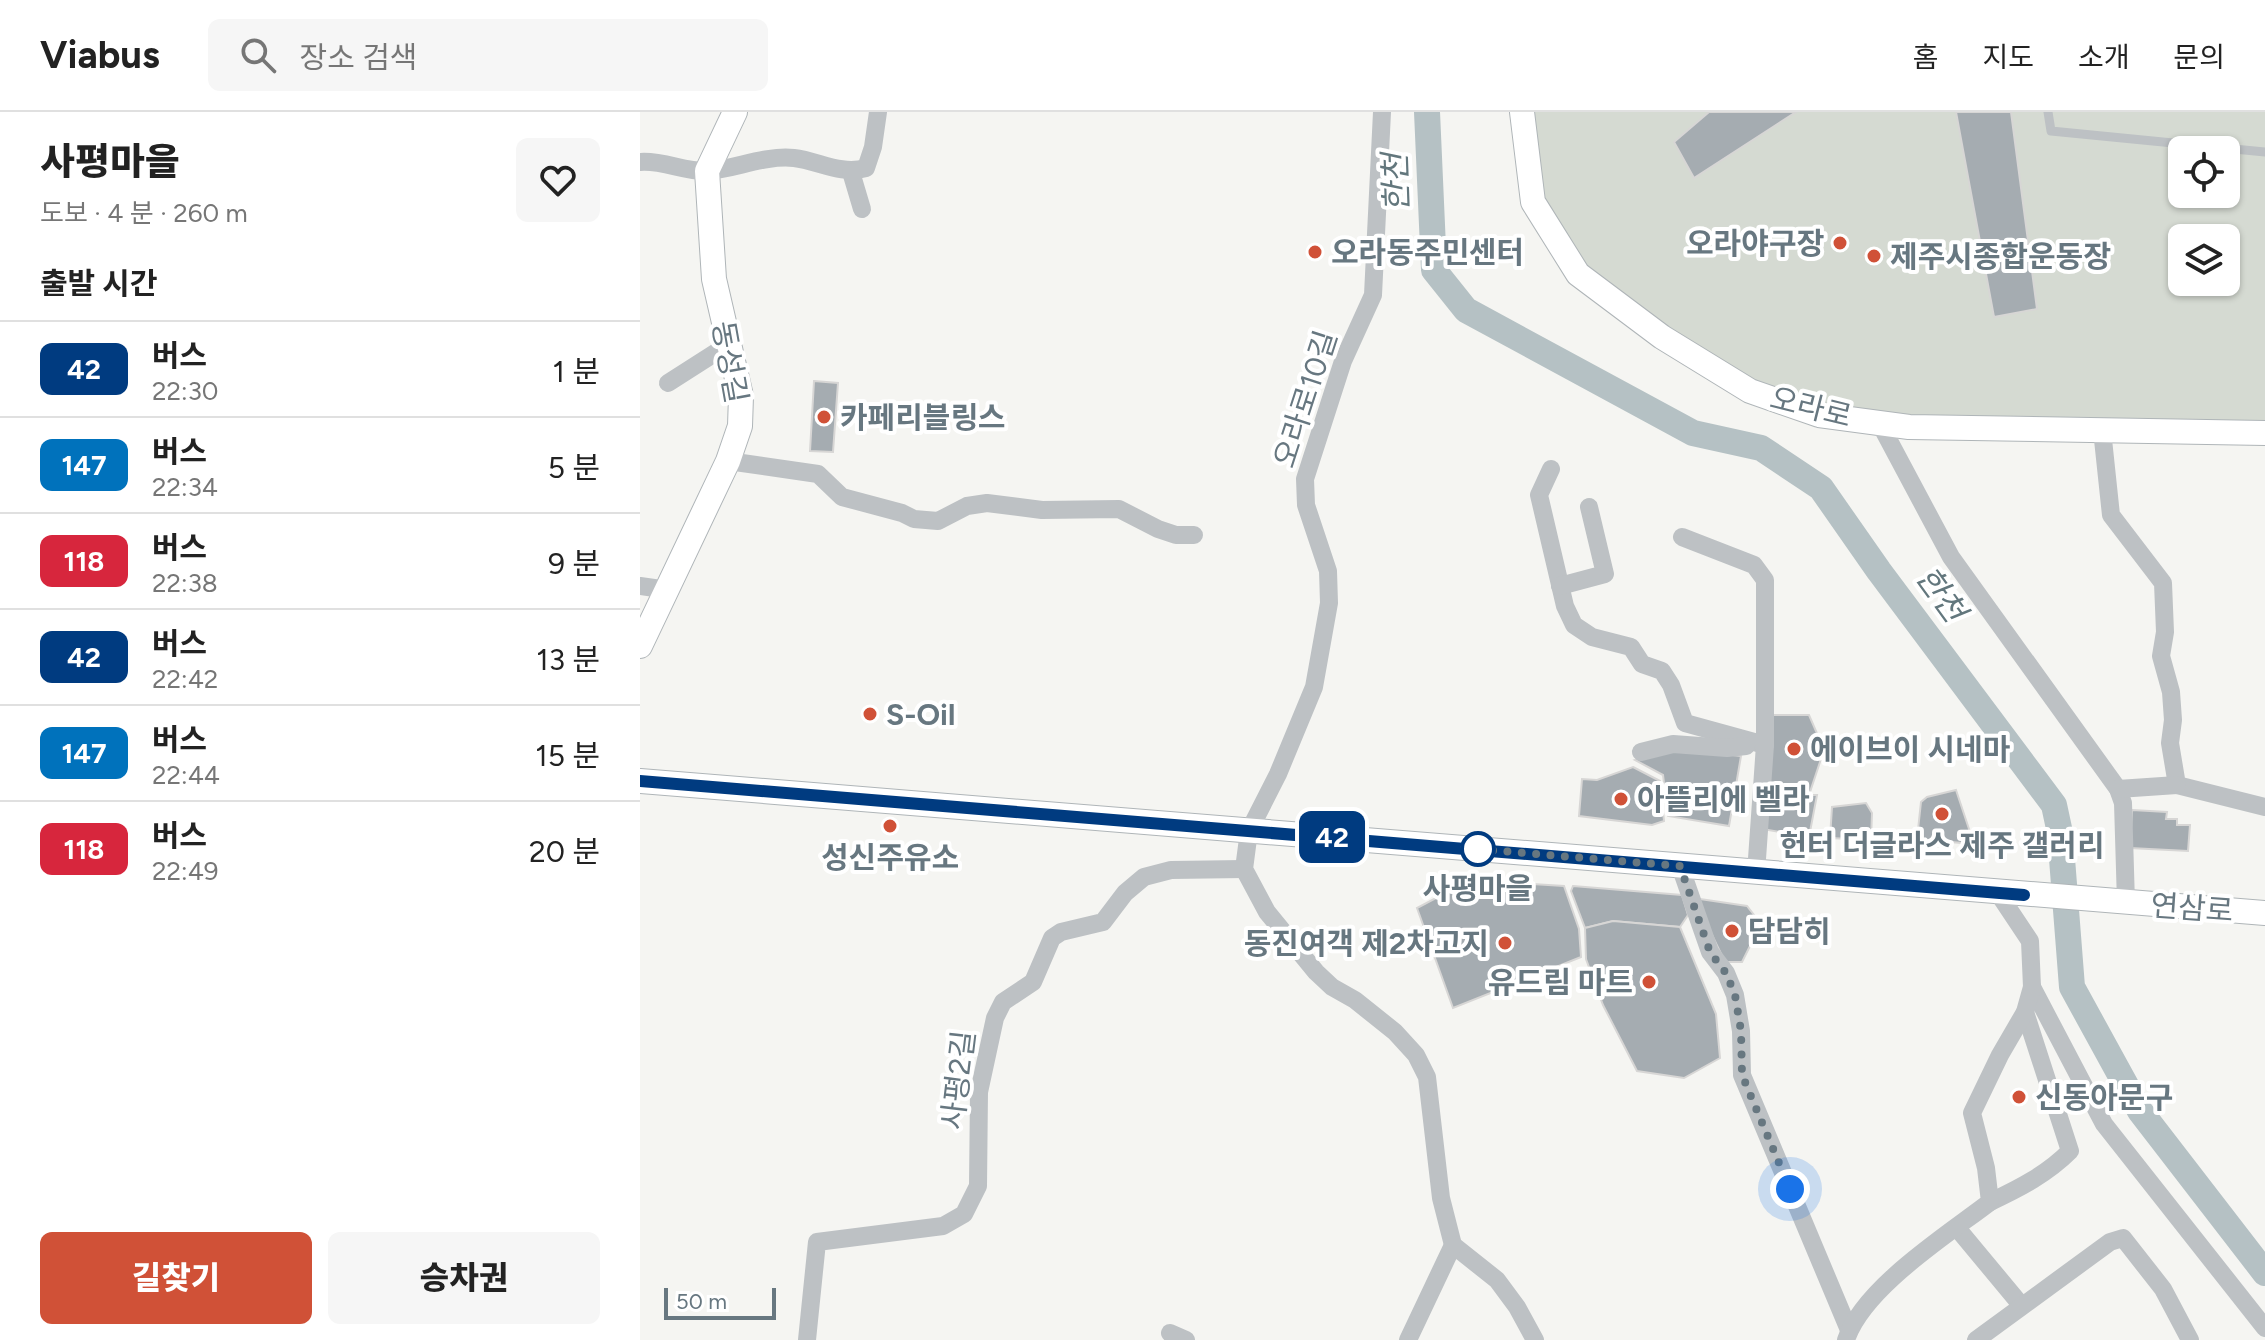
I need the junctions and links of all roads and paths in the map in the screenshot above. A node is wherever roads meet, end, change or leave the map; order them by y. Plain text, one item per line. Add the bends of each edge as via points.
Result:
1 (735, 112) edge
2 (878, 112) edge
3 (1382, 112) edge
4 (1513, 112) edge
5 (1522, 112) edge
6 (2048, 112) edge
7 (2265, 152) edge
8 (640, 162) edge
9 (707, 171) junction
10 (851, 172) junction
11 (862, 209) dead end
12 (729, 344) junction
13 (668, 383) dead end
14 (1879, 422) junction
15 (2102, 430) junction
16 (2265, 433) edge
17 (728, 461) junction
18 (1551, 469) dead end
19 (1589, 507) dead end
20 (1194, 535) dead end
21 (1682, 537) dead end
22 (640, 586) edge
23 (1560, 586) junction
24 (668, 590) junction
25 (640, 646) edge
26 (1765, 745) junction
27 (1641, 752) dead end
28 (640, 781) edge
29 (2177, 785) junction
30 (2118, 789) junction
31 (2265, 807) edge
32 (1249, 831) junction
33 (1680, 866) junction
34 (1244, 869) junction
35 (1756, 873) junction
36 (1998, 893) junction
37 (2122, 903) junction
38 (2265, 913) edge
39 (2032, 987) junction
40 (2025, 1012) junction
41 (1990, 1202) junction
42 (1957, 1228) junction
43 (1453, 1245) junction
44 (2021, 1305) junction
45 (2265, 1328) edge
46 (1847, 1335) edge
47 (807, 1340) edge
48 (1408, 1340) edge
49 (1535, 1340) edge
50 (1976, 1340) edge
51 (2190, 1340) edge

1 - 9 main road, 동성길
2 - 10 street via 866,168
3 - 32 street, 오라로10길 via 1373,295 1343,361 1305,479 1306,505 1328,571 1329,603 1314,687
4 - 5 main road, 오라로
5 - 14 main road, 오라로 via 1533,202 1578,274 1662,337 1750,391 1819,415
6 - 7 lane via 2051,131
8 - 9 street
9 - 10 street via 753,160 793,158
9 - 12 main road, 동성길 via 714,279
10 - 11 street
12 - 13 street
12 - 17 main road, 동성길 via 741,396 740,426
14 - 15 main road, 오라로
14 - 30 street via 1951,557
15 - 16 main road, 오라로
15 - 29 street via 2111,515 2163,583 2161,656 2171,692 2170,743
17 - 20 street via 818,474 842,497 914,519 938,521 967,506 987,503 1042,510 1119,509 1158,529
17 - 24 main road, 동성길
18 - 23 street via 1539,495
19 - 23 street via 1605,574
21 - 26 street via 1754,565 1765,580
22 - 24 street
23 - 26 street via 1574,625 1592,637 1631,647 1642,664 1662,671 1685,723
24 - 25 main road, 동성길
26 - 27 street via 1673,744
26 - 35 street
28 - 32 main road
29 - 30 street
29 - 31 street
30 - 37 street via 2123,803
32 - 33 main road
32 - 34 street, 오라로10길
33 - 35 main road
33 - 46 street via 1710,952 1735,995 1742,1075
34 - 43 street via 1267,912 1316,972 1395,1032 1416,1055 1427,1077 1441,1198
34 - 47 street, 사평2길 via 1171,870 1144,877 1103,922 1052,938 1033,982 1003,1002 995,1018 979,1092 978,1186 964,1214 943,1226 817,1242
35 - 36 main road
36 - 37 main road, 연삼로
36 - 39 street via 2030,941
37 - 38 main road, 연삼로
39 - 40 street
39 - 45 street via 2104,1124
40 - 41 street via 1972,1113
40 - 41 street via 2070,1151 2028,1184
41 - 42 street
42 - 44 street
42 - 46 street via 1890,1280 1863,1307
43 - 48 street
43 - 49 street via 1497,1280
44 - 50 street
44 - 51 street via 2123,1238 2163,1289

